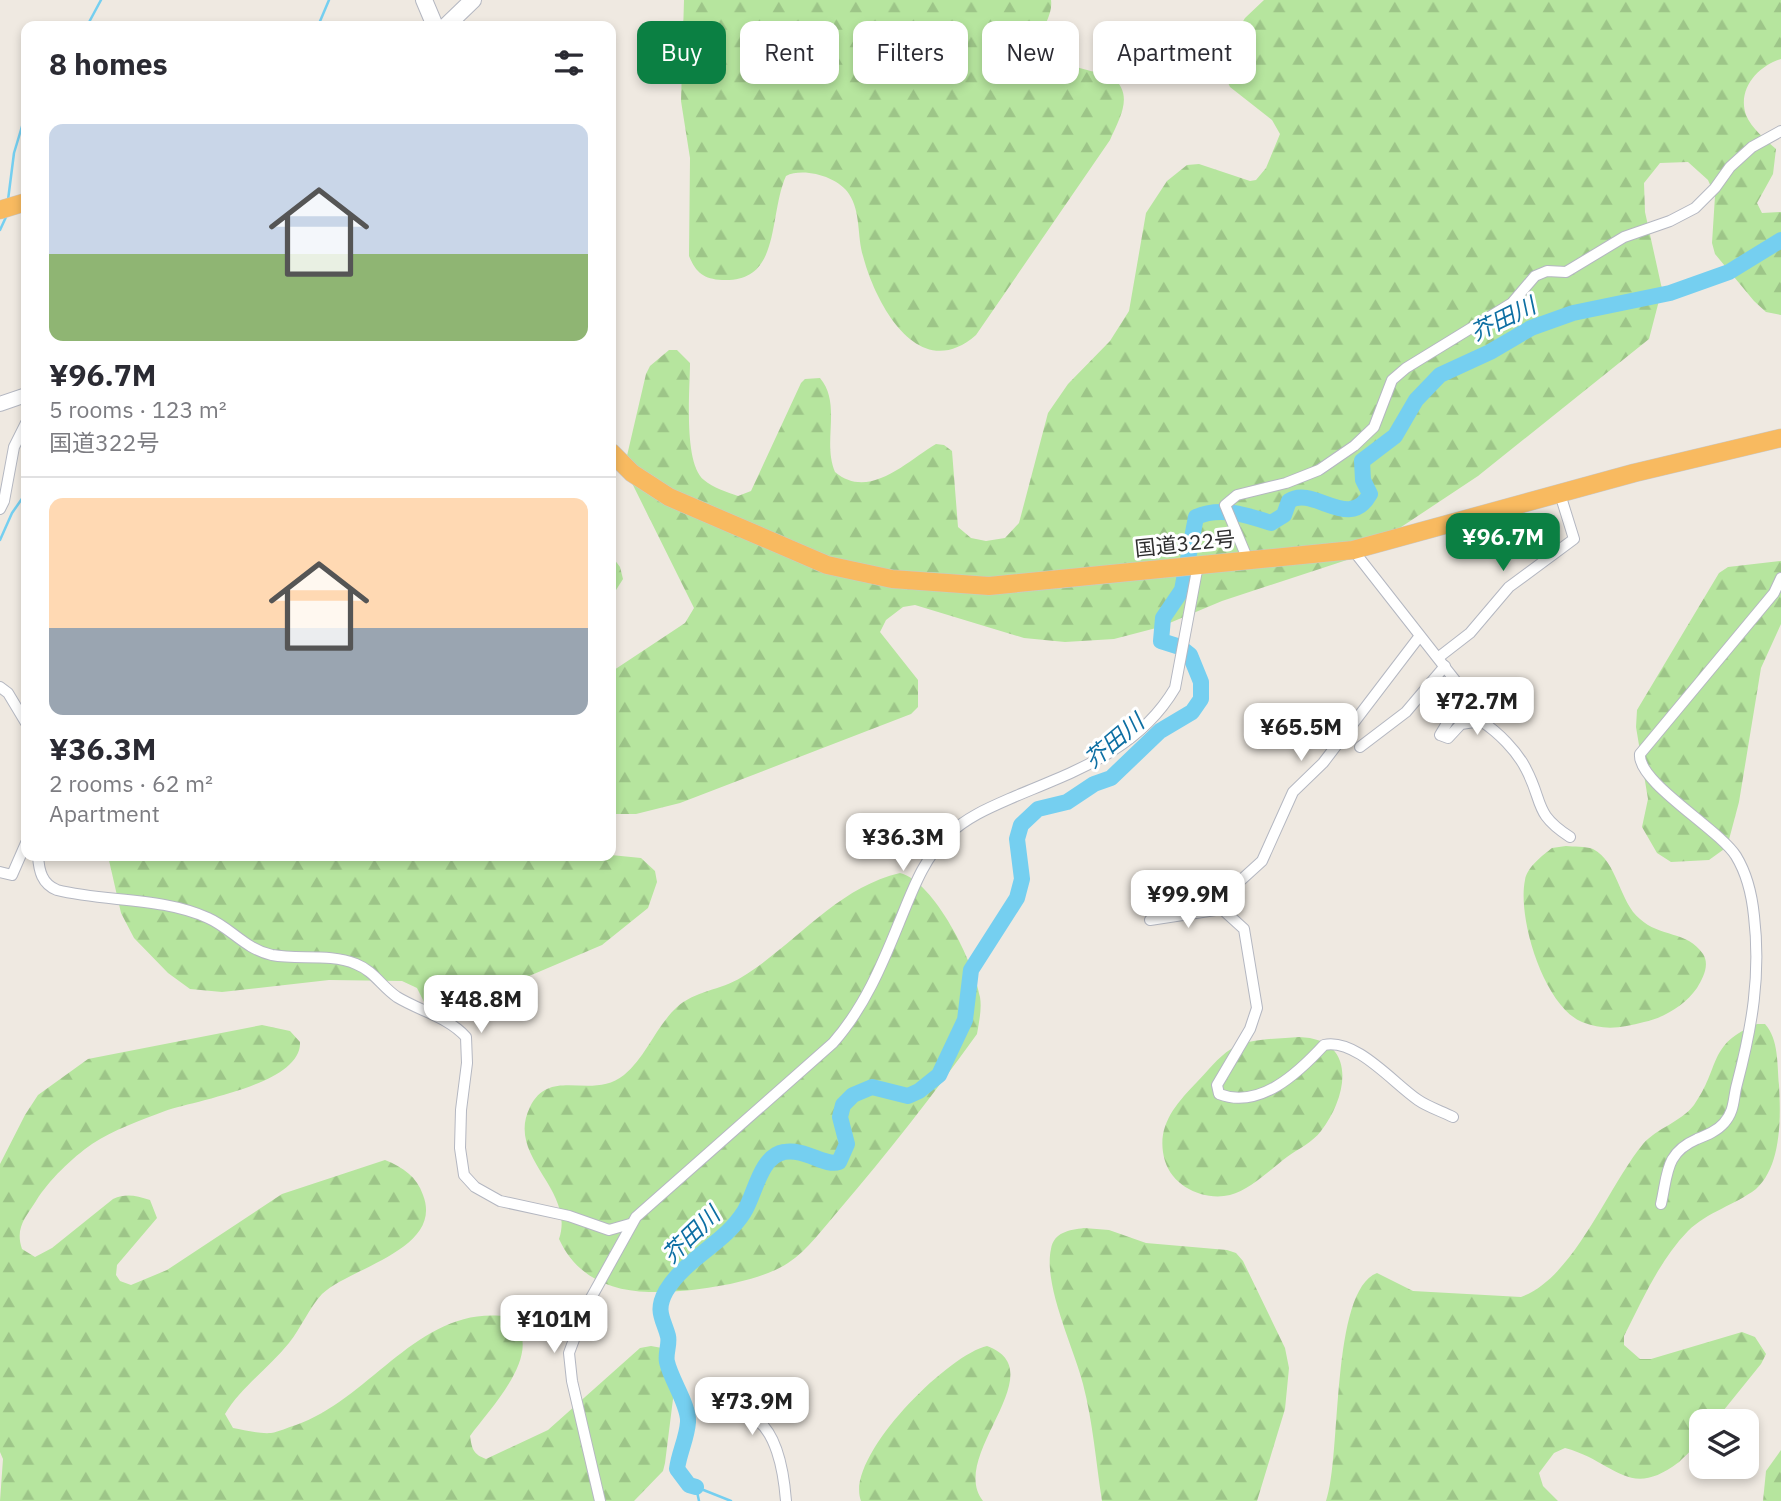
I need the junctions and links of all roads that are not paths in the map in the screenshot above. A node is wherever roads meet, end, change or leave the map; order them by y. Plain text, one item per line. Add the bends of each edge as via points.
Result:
1 (424, 0) edge
2 (473, 0) edge
3 (434, 21) edge
4 (451, 21) edge
5 (1781, 131) edge
6 (21, 204) edge
7 (0, 209) edge
8 (21, 398) edge
9 (0, 404) edge
10 (21, 433) edge
11 (1781, 438) edge
12 (616, 457) edge
13 (1560, 494) junction
14 (0, 509) edge
15 (1353, 550) junction
16 (1248, 561) junction
17 (1194, 566) junction
18 (1781, 578) edge
19 (1419, 637) junction
20 (1442, 662) junction
21 (0, 687) edge
22 (21, 715) edge
23 (1347, 732) junction
24 (1570, 837) dead end
25 (21, 854) edge
26 (39, 861) edge
27 (0, 872) edge
28 (1222, 909) junction
29 (1150, 920) dead end
30 (1452, 1117) dead end
31 (1661, 1204) dead end
32 (630, 1224) junction
33 (703, 1397) dead end
34 (600, 1501) edge
35 (786, 1501) edge

1 - 3 main road
2 - 4 main road
5 - 16 street via 1746,152 1695,208 1624,237 1566,272 1535,276 1512,303 1406,368 1392,380 1374,427 1331,464 1231,499 1225,505
6 - 7 highway
8 - 9 street
10 - 14 street
11 - 13 highway, 国道322号
12 - 17 highway, 国道322号 via 668,497 827,565 892,579 970,586
13 - 15 highway, 国道322号
13 - 20 street via 1574,539 1509,587
15 - 16 highway, 国道322号
15 - 19 street
16 - 17 highway, 国道322号
17 - 32 street via 1175,688 1165,706 1121,748 971,815 947,836 917,878 856,1017 833,1043
18 - 31 street via 1640,754 1649,776 1712,828 1735,854 1748,886 1758,966 1753,1022 1730,1114 1713,1133 1682,1146 1672,1157
19 - 20 street
19 - 23 street
20 - 23 street via 1406,712 1365,748
20 - 24 street via 1458,691 1454,713 1440,735 1448,738 1461,724 1481,721 1498,733 1525,767 1548,823
21 - 22 street
23 - 28 street via 1324,763 1293,792 1262,861 1229,891
25 - 27 street via 12,875
26 - 32 street via 48,886 57,890 173,907 210,918 244,945 271,955 333,958 379,977 395,995 466,1037 460,1148 464,1175 475,1187 500,1201 609,1230
28 - 29 street
28 - 30 street via 1244,929 1257,1008 1250,1030 1217,1085 1219,1094 1254,1095 1270,1090 1324,1045 1332,1044 1353,1051 1418,1100
32 - 34 street via 586,1307 569,1353
33 - 35 street via 713,1407 751,1416 770,1434

